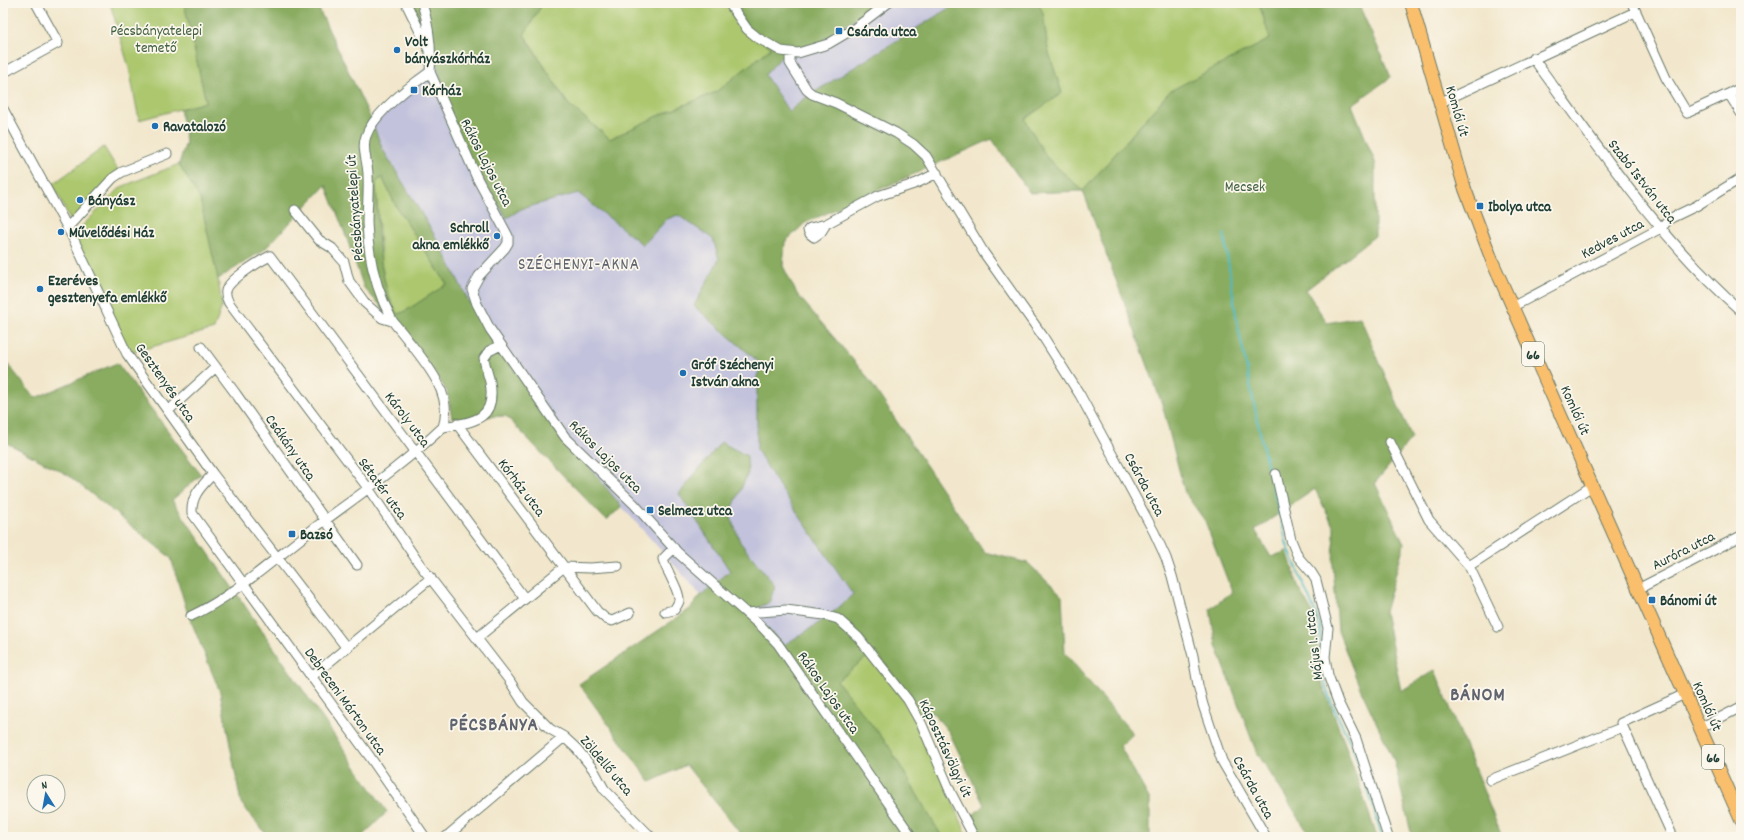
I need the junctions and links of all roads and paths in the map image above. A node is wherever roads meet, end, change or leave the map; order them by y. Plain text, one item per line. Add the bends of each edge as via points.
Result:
1 (36, 3) edge
2 (406, 3) edge
3 (422, 3) edge
4 (729, 3) edge
5 (888, 3) edge
6 (1411, 3) edge
7 (1634, 7) edge
8 (432, 53) junction
9 (790, 53) junction
10 (1533, 58) junction
11 (430, 72) junction
12 (3, 73) edge
13 (1741, 88) edge
14 (1729, 94) junction
15 (1439, 103) junction
16 (3, 108) edge
17 (1741, 113) edge
18 (167, 154) dead end
19 (937, 173) junction
20 (1741, 178) edge
21 (295, 210) dead end
22 (826, 224) dead end
23 (67, 228) junction
24 (1661, 228) junction
25 (270, 256) joint
26 (1512, 306) junction
27 (1741, 311) edge
28 (392, 321) junction
29 (501, 345) junction
30 (201, 347) dead end
31 (216, 368) junction
32 (168, 411) junction
33 (457, 424) junction
34 (443, 427) junction
35 (1390, 442) dead end
36 (415, 451) junction
37 (213, 474) junction
38 (1276, 474) dead end
39 (1592, 486) junction
40 (368, 488) junction
41 (325, 520) junction
42 (1741, 536) edge
43 (674, 548) junction
44 (278, 556) junction
45 (357, 565) dead end
46 (618, 566) dead end
47 (1469, 566) junction
48 (564, 567) junction
49 (431, 578) junction
50 (243, 583) junction
51 (1638, 589) junction
52 (525, 599) junction
53 (665, 612) dead end
54 (630, 613) dead end
55 (746, 614) junction
56 (191, 616) dead end
57 (1498, 627) dead end
58 (477, 638) junction
59 (346, 647) junction
60 (311, 677) junction
61 (1685, 694) junction
62 (1741, 707) edge
63 (1623, 727) junction
64 (1700, 728) junction
65 (564, 737) junction
66 (1490, 780) dead end
67 (1741, 820) edge
68 (425, 837) edge
69 (446, 837) edge
70 (651, 837) edge
71 (912, 837) edge
72 (974, 837) edge
73 (1266, 837) edge
74 (1388, 837) edge
75 (1673, 837) edge

1 - 12 street via 58,42
2 - 8 street via 425,44
3 - 8 street
4 - 9 street via 747,29 770,46
5 - 9 street via 855,28 828,44 812,50
6 - 15 main road, Komlói út / 66
7 - 10 street
7 - 14 street via 1666,78 1687,114
8 - 11 street
9 - 19 street, Csárda utca via 790,63 807,90 896,133 926,156
10 - 15 street
10 - 24 street, Szabó István utca
11 - 28 street, Pécsbányatelepi út via 402,92 376,121 363,144 368,176 368,243 378,286
11 - 29 street, Rákos Lajos utca via 477,178 508,236 506,248 479,276 472,289 480,312
13 - 14 street
14 - 17 street
15 - 26 main road, Komlói út / 66 via 1464,189
16 - 23 street, Gesztenyés utca
18 - 23 street via 113,178
19 - 22 street via 878,196
19 - 73 street, Csárda utca via 984,254 1042,335 1080,395 1154,532 1172,576 1194,656 1203,706 1222,761
20 - 24 street, Kedves utca via 1696,206 1669,219
21 - 28 street via 319,240 332,248 344,262 349,281 365,303 382,318
23 - 32 street, Gesztenyés utca via 127,354
24 - 26 street, Kedves utca
24 - 27 street, Szabó István utca via 1718,291
25 - 36 street, Károly utca
25 - 40 street, Sétatér utca via 235,279 226,290 226,297
26 - 39 main road, Komlói út / 66
28 - 34 street, Pécsbányatelepi út via 423,360 437,383 445,401 446,418
29 - 33 street via 489,351 484,358 491,392 488,409 476,420
29 - 43 street, Rákos Lajos utca via 565,437 634,504
30 - 31 street, Csákány utca
31 - 32 street
31 - 41 street, Csákány utca
32 - 37 street, Gesztenyés utca
33 - 34 street
33 - 48 street, Kórház utca
34 - 36 street
35 - 47 street via 1429,520
36 - 40 street
36 - 52 street, Károly utca
37 - 44 street, Gesztenyés utca
37 - 50 street, Debreceni Márton utca via 196,493 191,505 192,513
38 - 74 street, Május 1. utca via 1291,540 1298,557 1316,580 1325,614 1328,628 1325,657 1328,675 1356,739
39 - 47 street
39 - 51 main road, Komlói út / 66
40 - 41 street
40 - 49 street, Sétatér utca
41 - 44 street
41 - 45 street, Csákány utca
42 - 51 street, Auróra utca
43 - 53 street via 663,559 679,601 674,610
43 - 55 street, Rákos Lajos utca
44 - 50 street
44 - 59 street, Gesztenyés utca
46 - 48 street
47 - 57 street
48 - 52 street
48 - 54 street via 606,619 612,621
49 - 58 street, Sétatér utca
49 - 59 street
50 - 56 street
50 - 60 street, Debreceni Márton utca
51 - 61 main road, Komlói út / 66
52 - 58 street
55 - 71 street, Rákos Lajos utca via 782,649
55 - 72 street, Káposztásvölgyi út via 786,610 824,615 838,619 858,638 908,700
58 - 65 street, Sétatér utca via 523,702 550,729
59 - 60 street
60 - 68 street, Debreceni Márton utca
61 - 63 street via 1621,723
61 - 64 main road, Komlói út / 66
62 - 64 street
63 - 66 street
63 - 75 street
64 - 67 main road, Komlói út / 66
65 - 69 street, Zöldellő utca
65 - 70 street, Zöldellő utca via 593,769 604,789

